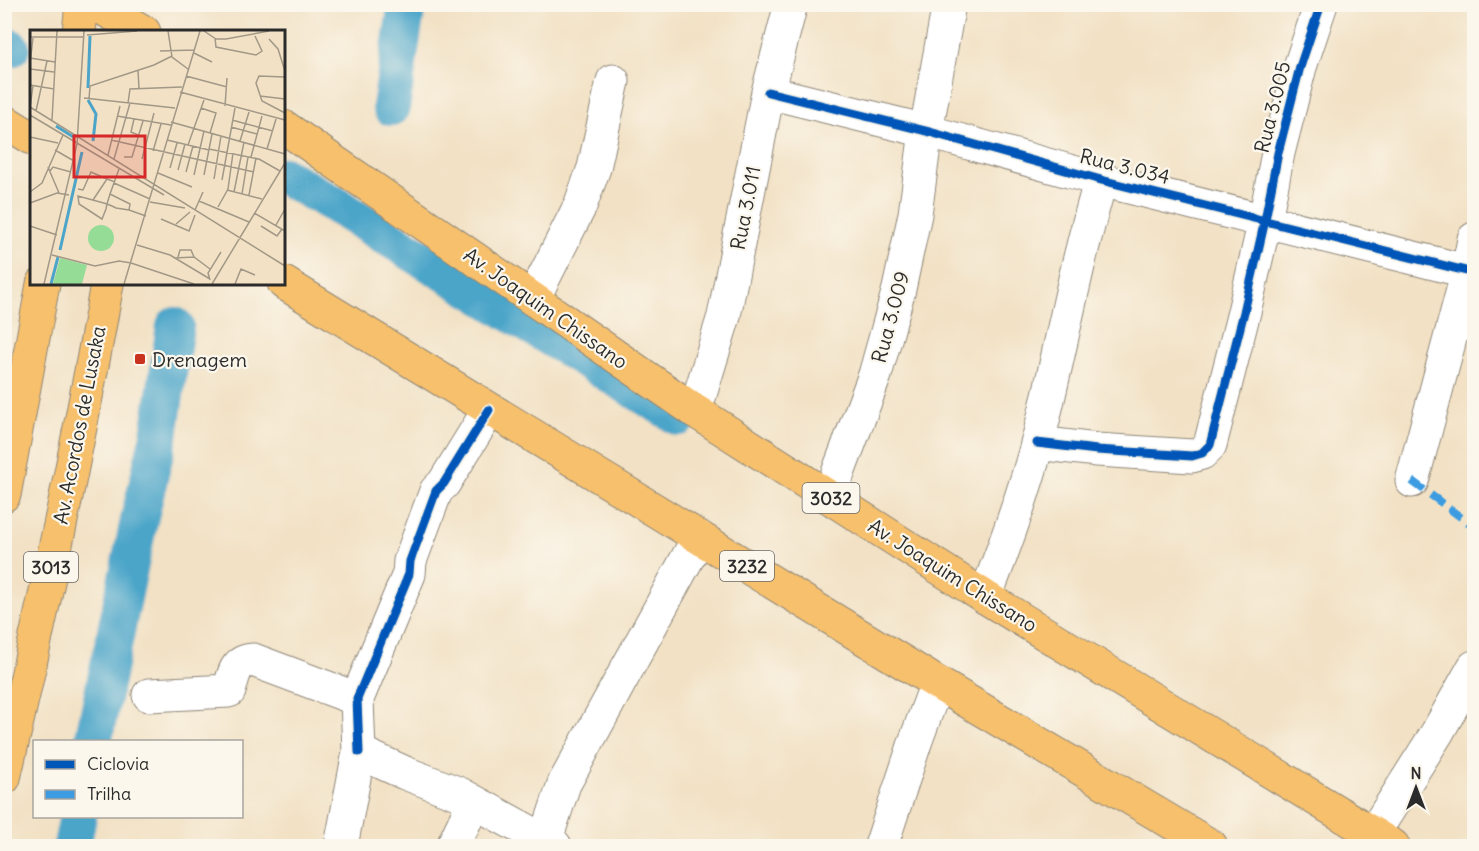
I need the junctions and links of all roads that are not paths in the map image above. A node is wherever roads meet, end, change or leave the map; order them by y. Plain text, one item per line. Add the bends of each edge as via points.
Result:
1 (82, 4) edge
2 (95, 4) edge
3 (150, 4) edge
4 (791, 4) edge
5 (949, 4) edge
6 (1321, 4) edge
7 (79, 30) edge
8 (142, 30) edge
9 (146, 30) edge
10 (613, 81) dead end
11 (768, 92) junction
12 (4, 121) edge
13 (285, 128) edge
14 (926, 131) junction
15 (30, 137) edge
16 (1101, 180) junction
17 (1265, 220) junction
18 (1474, 239) edge
19 (1471, 272) edge
20 (285, 284) edge
21 (43, 285) edge
22 (107, 285) edge
23 (533, 299) junction
24 (489, 410) junction
25 (695, 411) junction
26 (1037, 443) junction
27 (1412, 481) dead end
28 (4, 495) edge
29 (829, 497) junction
30 (699, 537) junction
31 (985, 597) junction
32 (1474, 668) edge
33 (937, 682) junction
34 (149, 695) dead end
35 (357, 699) junction
36 (359, 752) junction
37 (4, 778) edge
38 (474, 801) junction
39 (1383, 840) edge
40 (550, 844) edge
41 (341, 846) edge
42 (453, 846) edge
43 (881, 846) edge
44 (1211, 846) edge

1 - 7 main road
2 - 8 main road
3 - 9 main road
4 - 11 street, Rua 3.011
5 - 14 street, Rua 3.009
6 - 17 street, Rua 3.005 via 1300,67
10 - 23 street via 594,168 580,206
11 - 14 street, Rua 3.034
11 - 25 street, Rua 3.011 via 724,316
12 - 15 main road
13 - 23 main road, Av. Joaquim Chissano / 3032
14 - 16 street, Rua 3.034
14 - 29 street, Rua 3.009 via 915,214 899,289 875,375
16 - 17 street, Rua 3.034
16 - 26 street
17 - 19 street, Rua 3.034
17 - 26 street, Rua 3.005 via 1226,386 1210,445 1202,453 1192,456
18 - 19 street
19 - 27 street
20 - 24 main road, 3232
21 - 28 main road
22 - 37 main road, Av. Acordos de Lusaka / 3013 via 37,637
23 - 25 main road, Av. Joaquim Chissano / 3032
24 - 30 main road, 3232
24 - 35 street via 436,491 410,561 409,574
25 - 29 main road, Av. Joaquim Chissano / 3032
26 - 31 street
29 - 31 main road, Av. Joaquim Chissano / 3032
30 - 33 main road, 3232
30 - 40 street via 564,784
31 - 39 main road, Av. Joaquim Chissano / 3032
32 - 39 street
33 - 43 street
33 - 44 main road, 3232
34 - 35 street via 229,691 237,667 244,660 253,660
35 - 36 street
36 - 38 street
36 - 41 street
38 - 40 street
38 - 42 street

